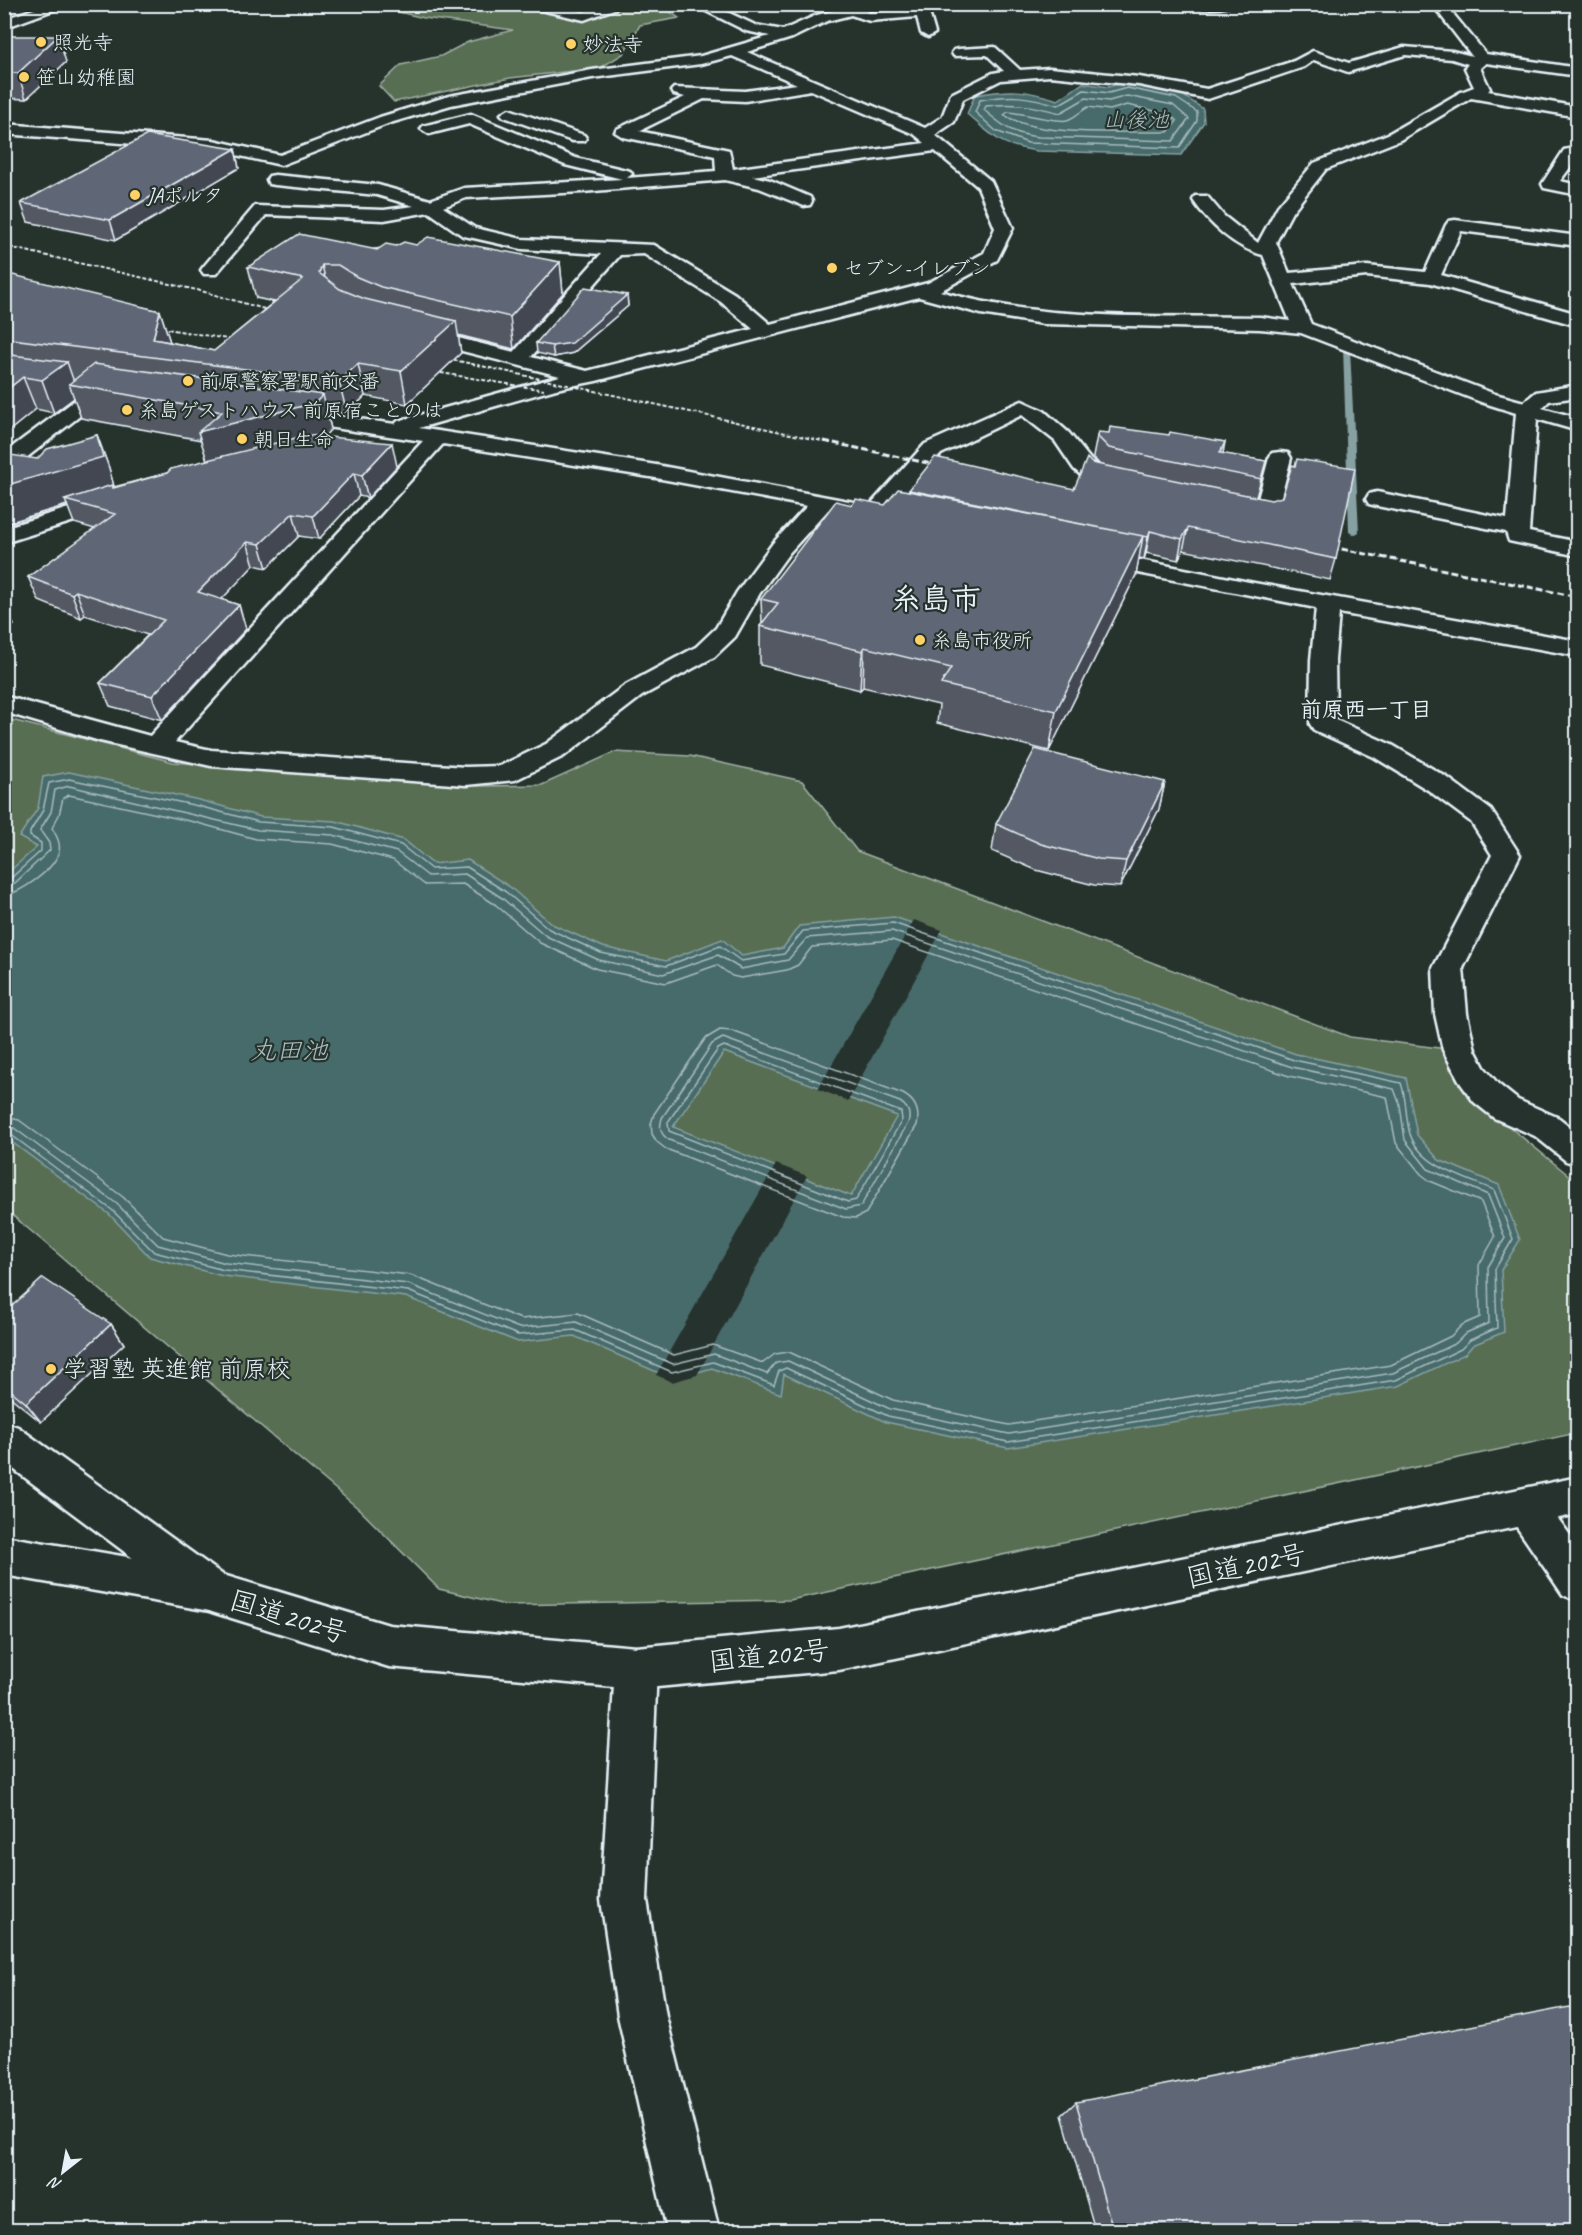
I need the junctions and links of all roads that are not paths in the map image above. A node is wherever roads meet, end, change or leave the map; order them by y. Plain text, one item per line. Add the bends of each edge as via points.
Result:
1 (64, 4) edge
2 (533, 4) edge
3 (592, 4) edge
4 (622, 4) edge
5 (698, 4) edge
6 (879, 4) edge
7 (1184, 4) edge
8 (1226, 4) edge
9 (1438, 4) edge
10 (847, 11) junction
11 (568, 14) junction
12 (4, 24) edge
13 (928, 33) dead end
14 (788, 35) junction
15 (734, 52) junction
16 (959, 53) dead end
17 (1480, 60) junction
18 (1578, 72) edge
19 (1015, 73) junction
20 (810, 86) junction
21 (661, 88) dead end
22 (1472, 93) junction
23 (701, 96) junction
24 (1578, 112) edge
25 (471, 119) junction
26 (376, 123) junction
27 (4, 129) edge
28 (395, 131) dead end
29 (415, 132) dead end
30 (578, 138) dead end
31 (932, 141) junction
32 (1578, 152) edge
33 (725, 176) junction
34 (275, 180) dead end
35 (658, 181) junction
36 (1578, 190) edge
37 (1201, 200) dead end
38 (804, 201) dead end
39 (429, 205) junction
40 (1578, 240) edge
41 (615, 250) junction
42 (1271, 251) junction
43 (210, 270) dead end
44 (1431, 278) junction
45 (1283, 279) junction
46 (920, 291) junction
47 (1578, 320) edge
48 (1304, 328) junction
49 (402, 330) edge
50 (767, 331) junction
51 (518, 360) junction
52 (589, 377) junction
53 (69, 385) edge
54 (101, 390) junction
55 (1578, 391) edge
56 (124, 393) edge
57 (1527, 411) junction
58 (264, 412) edge
59 (1578, 425) edge
60 (391, 429) junction
61 (439, 436) junction
62 (345, 441) edge
63 (1280, 458) dead end
64 (4, 464) edge
65 (1146, 488) edge
66 (136, 494) edge
67 (1377, 499) dead end
68 (1211, 501) edge
69 (823, 502) junction
70 (1517, 528) junction
71 (4, 536) edge
72 (1578, 549) edge
73 (1078, 554) edge
74 (1328, 604) junction
75 (1578, 649) edge
76 (4, 704) edge
77 (156, 746) junction
78 (1578, 1152) edge
79 (4, 1439) edge
80 (1578, 1495) edge
81 (1527, 1507) junction
82 (4, 1555) edge
83 (1578, 1581) edge
84 (212, 1592) junction
85 (636, 1668) junction
86 (693, 2230) edge

1 - 12 main road
2 - 11 main road
3 - 11 main road
4 - 11 main road via 584,16
5 - 14 main road via 751,28
6 - 10 main road
7 - 8 main road
9 - 17 main road
10 - 13 main road via 870,17 923,12
10 - 14 main road
14 - 15 main road
15 - 20 main road
15 - 26 main road via 500,90
16 - 19 main road via 990,50
17 - 18 main road
17 - 19 main road via 1404,51 1348,68 1313,55 1299,64 1208,94 1050,66
17 - 22 main road via 1472,69 1482,90
19 - 31 main road via 984,82 956,97 949,119
20 - 23 main road via 758,97
20 - 31 main road via 920,131
21 - 23 main road
22 - 24 main road
22 - 42 main road via 1394,138 1320,166 1284,210 1267,242
23 - 33 main road via 623,132 723,153
25 - 29 main road
25 - 30 main road via 497,110
25 - 35 main road via 572,162
26 - 27 main road via 281,159 213,145
26 - 28 main road
31 - 33 main road
31 - 46 main road via 985,185 1004,228 991,256 935,287
32 - 36 main road via 1570,153 1550,183
33 - 35 main road
33 - 38 main road via 764,184
34 - 39 main road via 378,190
35 - 39 main road via 464,193
37 - 42 main road via 1218,220 1253,248
39 - 41 main road via 469,232 522,244
39 - 43 main road via 417,211 384,214 261,210
40 - 44 main road via 1455,225
41 - 50 main road via 648,249 728,298
41 - 51 main road
42 - 45 main road
44 - 45 main road via 1367,271
44 - 47 main road
45 - 48 main road via 1287,296
46 - 48 main road via 1020,316 1260,323
46 - 50 main road
48 - 57 main road
49 - 51 main road
50 - 52 main road
51 - 52 main road
52 - 60 main road via 554,383
53 - 54 main road
54 - 56 main road
54 - 64 main road
55 - 57 main road via 1543,396
57 - 59 main road
57 - 70 main road
58 - 60 main road
60 - 61 main road
60 - 62 main road
61 - 69 main road
61 - 77 main road
63 - 68 main road via 1266,512
65 - 69 main road via 1097,477 1062,437 1022,407 933,449 886,515
66 - 71 main road
67 - 70 main road
69 - 77 main road via 781,548 726,632 705,652 633,691 555,750 505,774 466,776 211,758
70 - 72 main road via 1517,536
73 - 74 main road
74 - 75 main road
74 - 78 main road via 1323,724 1383,751 1438,784 1481,816 1506,855 1449,968 1451,1014 1459,1050 1486,1093 1506,1109 1546,1126
76 - 77 main road
79 - 84 main road, 国道202号
80 - 81 main road, 国道202号
81 - 83 main road
81 - 85 main road, 国道202号 via 839,1648
82 - 84 main road
84 - 85 main road, 国道202号 via 389,1646
85 - 86 main road via 624,1900 642,2016

